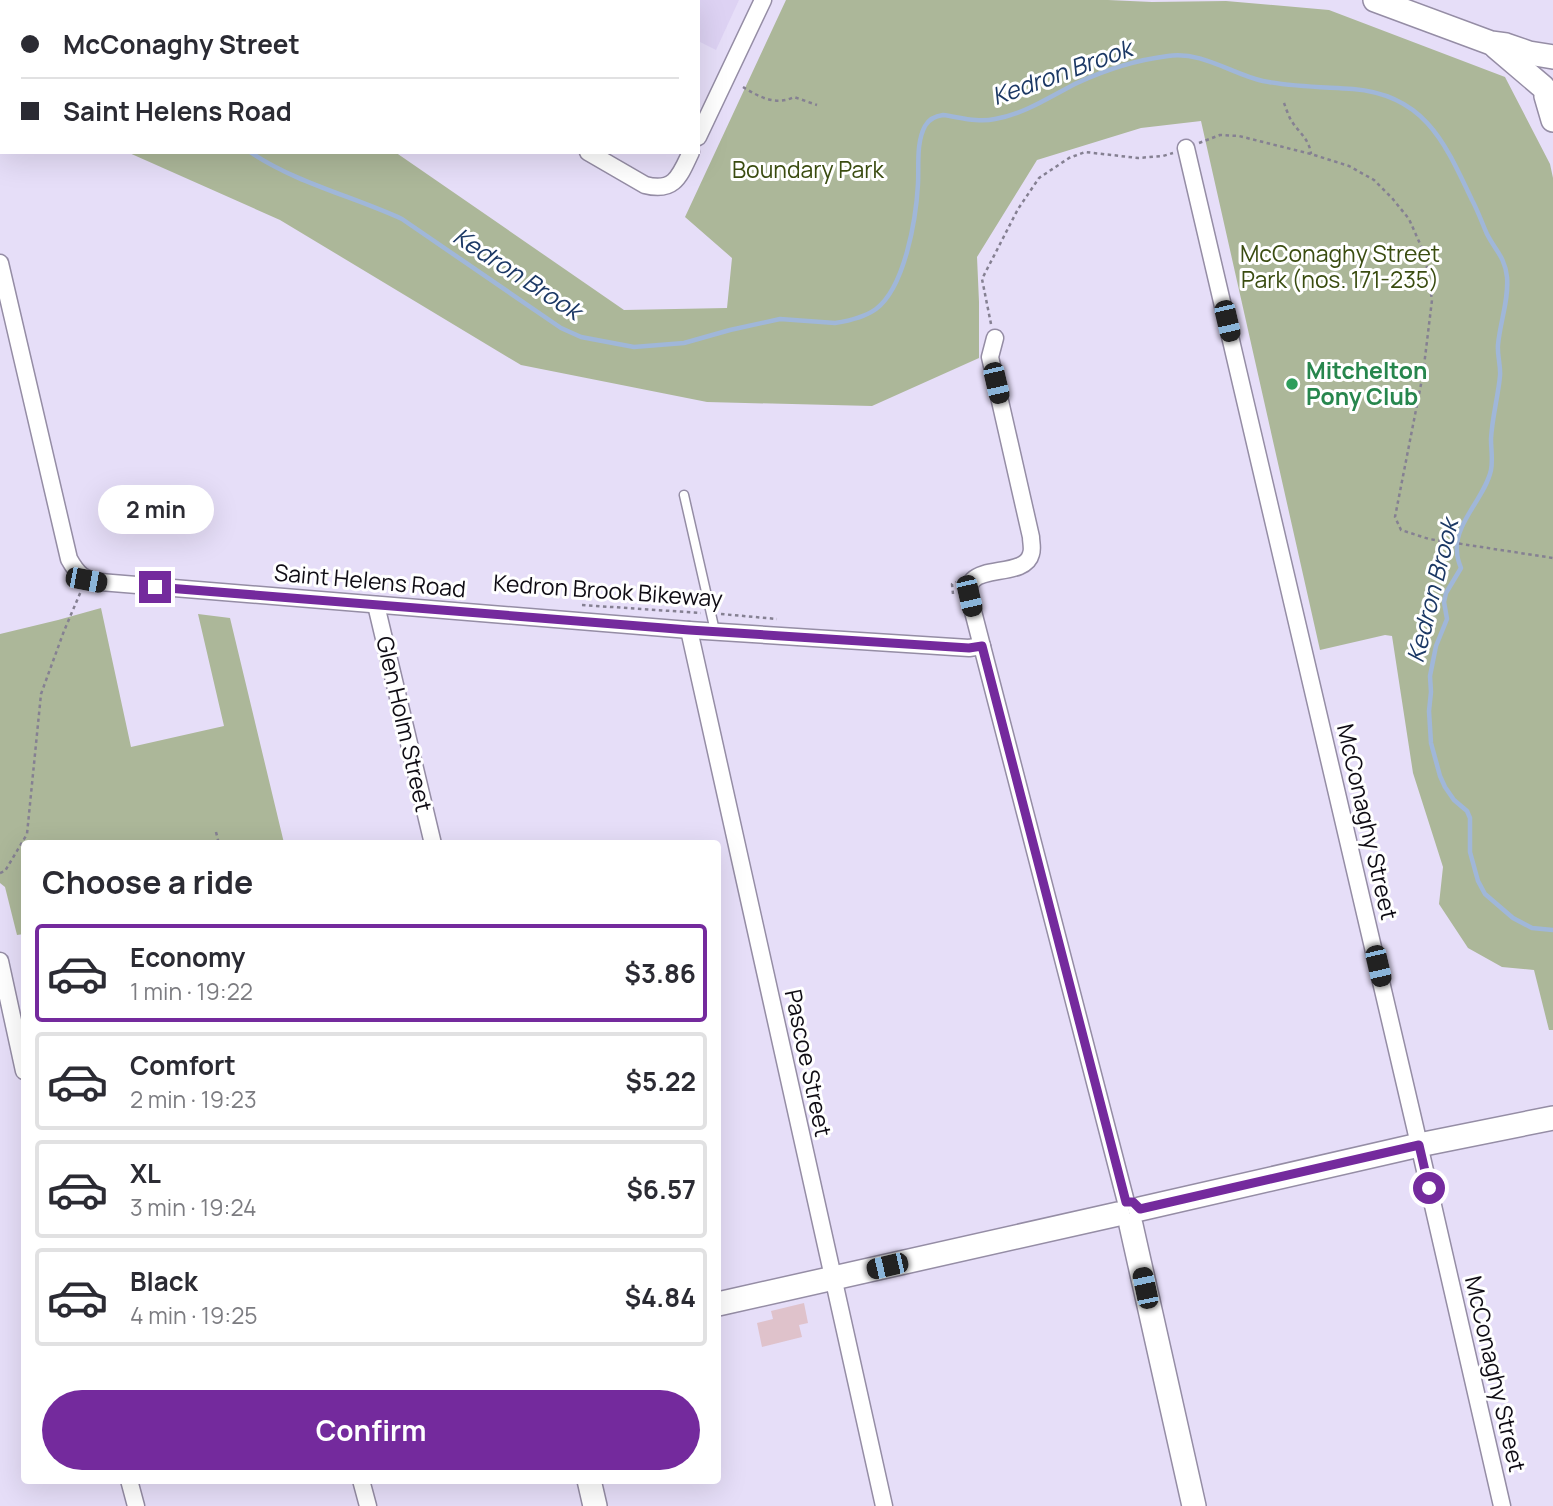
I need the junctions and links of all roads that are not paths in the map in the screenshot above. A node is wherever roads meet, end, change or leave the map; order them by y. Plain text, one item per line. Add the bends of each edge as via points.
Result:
1 (763, 0) edge
2 (1375, 0) edge
3 (1491, 43) junction
4 (1553, 59) edge
5 (1547, 95) edge
6 (1553, 120) edge
7 (700, 132) edge
8 (1186, 148) road end
9 (591, 154) edge
10 (690, 154) edge
11 (0, 262) edge
12 (995, 338) road end
13 (684, 495) dead end
14 (376, 605) junction
15 (689, 630) junction
16 (715, 631) junction
17 (982, 646) junction
18 (432, 840) edge
19 (0, 961) edge
20 (21, 1057) edge
21 (1553, 1118) edge
22 (1419, 1145) junction
23 (1129, 1213) junction
24 (832, 1279) junction
25 (721, 1303) edge
26 (130, 1484) edge
27 (362, 1484) edge
28 (590, 1484) edge
29 (136, 1506) edge
30 (368, 1506) edge
31 (596, 1506) edge
32 (884, 1506) edge
33 (1194, 1506) edge
34 (1502, 1506) edge

1 - 7 street
2 - 3 street
3 - 4 street
3 - 5 street
4 - 5 street via 1543,79
5 - 6 street
8 - 22 street, McConaghy Street
9 - 10 street via 656,188 674,182
11 - 14 street, Saint Helens Road via 69,559 76,571 86,580 100,582
12 - 17 street via 990,357 1032,553 1022,565 973,580 969,596
13 - 16 lane
14 - 15 street, Saint Helens Road
14 - 18 street, Glen Holm Street
15 - 16 street, Saint Helens Road
15 - 24 street, Pascoe Street
16 - 17 street, Saint Helens Road
17 - 23 street
19 - 20 street
21 - 22 street
22 - 23 street
22 - 34 street, McConaghy Street
23 - 24 street
23 - 33 street
24 - 25 street
24 - 32 street, Pascoe Street
26 - 29 street
27 - 30 street
28 - 31 street

